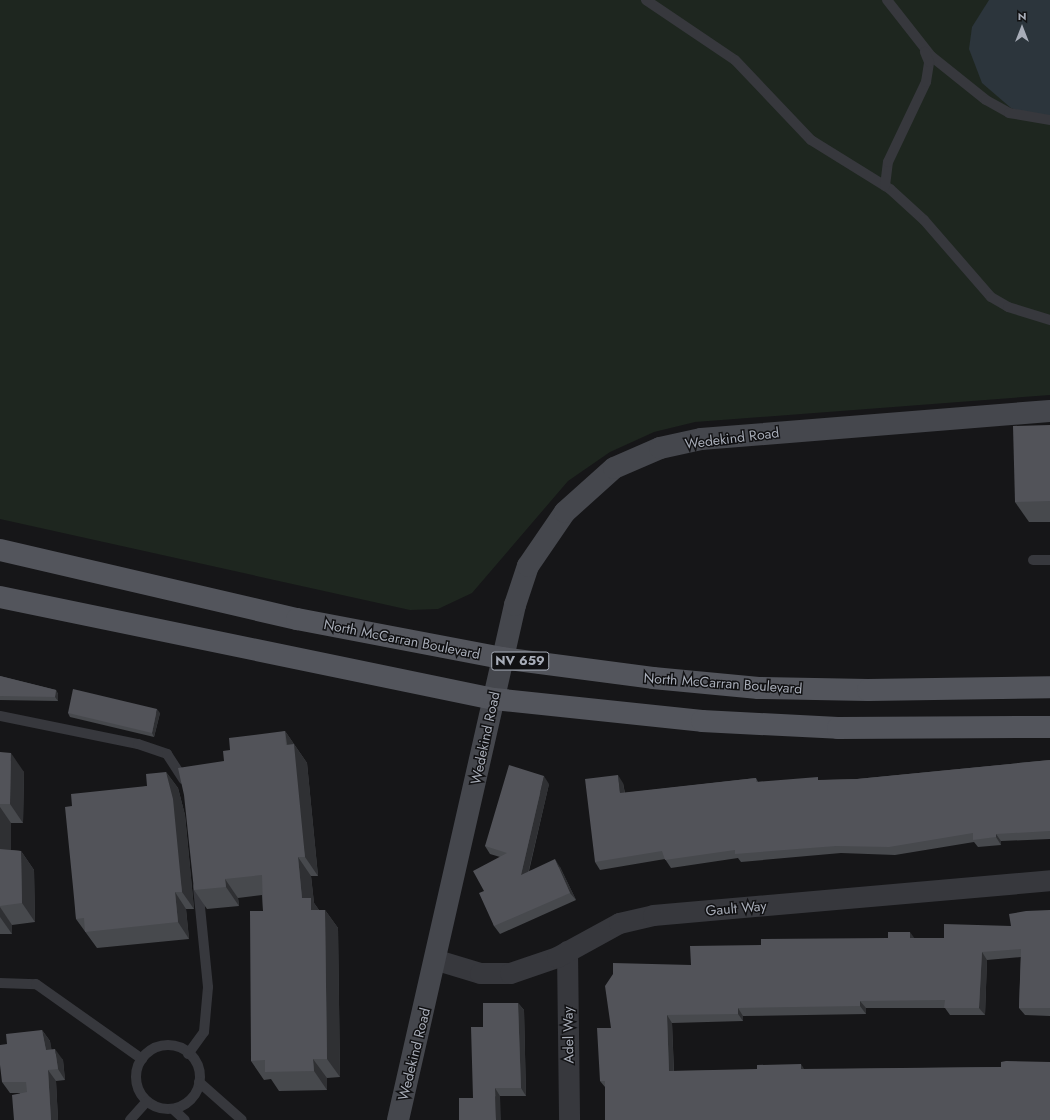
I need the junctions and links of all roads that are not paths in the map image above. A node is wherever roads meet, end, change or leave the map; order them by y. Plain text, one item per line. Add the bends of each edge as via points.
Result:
1 (646, 0) edge
2 (887, 0) edge
3 (924, 48) junction
4 (1050, 120) edge
5 (885, 186) junction
6 (1050, 320) edge
7 (1050, 411) edge
8 (0, 550) edge
9 (1034, 560) dead end
10 (1050, 560) edge
11 (0, 597) edge
12 (502, 658) junction
13 (1050, 687) edge
14 (494, 699) junction
15 (0, 716) edge
16 (1050, 727) edge
17 (186, 792) edge
18 (198, 877) edge
19 (1050, 880) edge
20 (567, 951) junction
21 (437, 960) junction
22 (0, 983) edge
23 (188, 1054) junction
24 (142, 1059) junction
25 (199, 1082) junction
26 (147, 1101) junction
27 (173, 1109) junction
28 (130, 1120) edge
29 (185, 1120) edge
30 (242, 1120) edge
31 (398, 1120) edge
32 (569, 1120) edge

1 - 5 lane via 735,60 811,140
2 - 3 lane
3 - 4 lane via 986,100 1009,113
3 - 5 lane via 929,62 926,82 888,162
5 - 6 lane via 924,220 976,284 991,297 1008,307
7 - 12 street, Wedekind Road via 701,439 660,448 614,468 590,487 543,540 517,599
8 - 12 main road, North McCarran Boulevard / NV 659 via 297,619
9 - 10 lane
11 - 14 main road
12 - 13 main road, North McCarran Boulevard / NV 659 via 759,688 868,690
12 - 14 street, Wedekind Road
14 - 16 main road via 702,721 838,728
14 - 21 street, Wedekind Road
15 - 17 lane via 138,744 168,754 180,771
18 - 23 lane via 208,987 204,1032
19 - 20 street, Gault Way via 653,915 619,924
20 - 21 street, Gault Way via 535,967 510,973 480,973
20 - 32 street, Adel Way
21 - 31 street, Wedekind Road
22 - 24 lane via 36,984
23 - 24 lane via 174,1047 159,1047
23 - 25 lane via 198,1066
24 - 26 lane via 136,1077
25 - 27 lane via 193,1097
25 - 30 lane
26 - 27 lane via 159,1108
26 - 28 lane
27 - 29 lane

